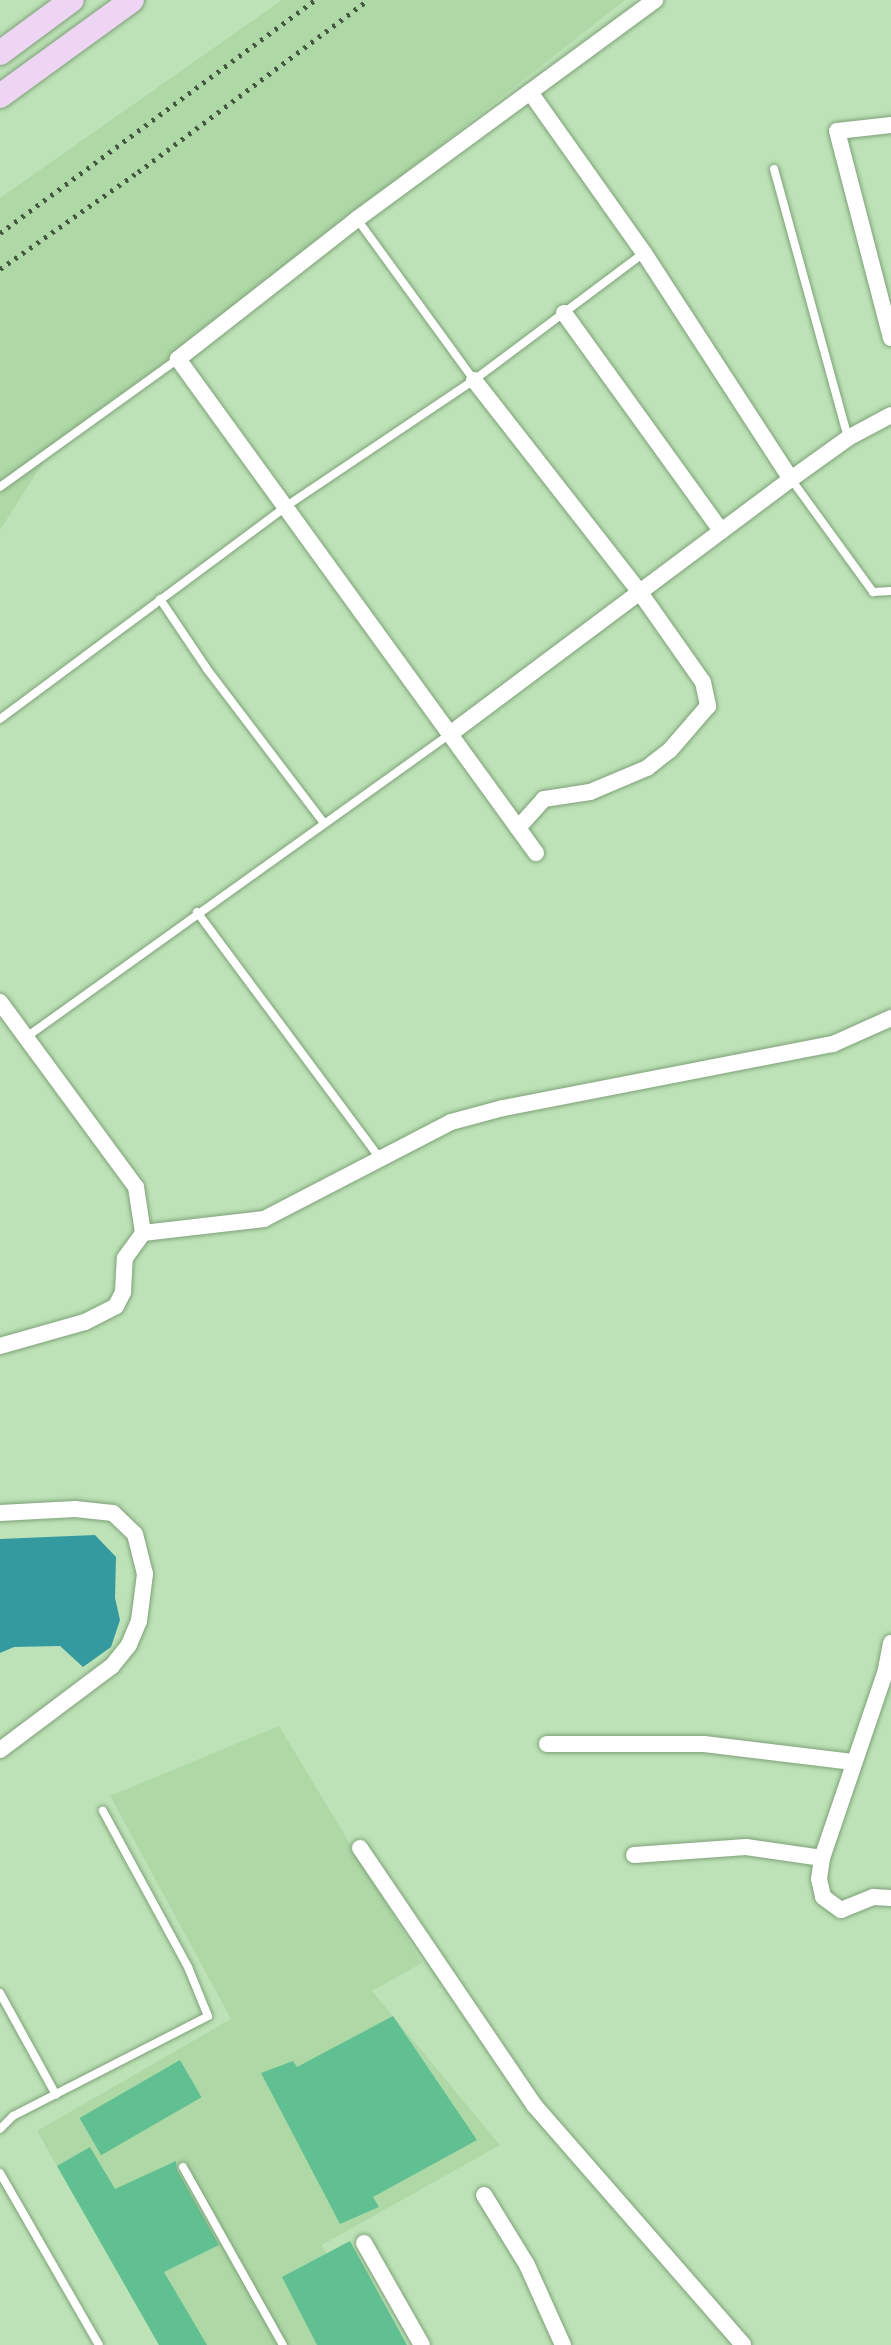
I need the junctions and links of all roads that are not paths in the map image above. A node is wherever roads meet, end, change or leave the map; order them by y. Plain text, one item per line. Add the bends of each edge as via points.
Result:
1 (72, 0) edge
2 (132, 0) edge
3 (655, 0) edge
4 (0, 52) edge
5 (530, 92) junction
6 (0, 96) edge
7 (891, 125) edge
8 (774, 169) dead end
9 (357, 219) junction
10 (644, 253) junction
11 (564, 313) junction
12 (891, 338) edge
13 (178, 359) junction
14 (474, 380) junction
15 (891, 415) edge
16 (848, 438) junction
17 (791, 479) junction
18 (0, 488) edge
19 (285, 507) junction
20 (721, 531) junction
21 (639, 591) junction
22 (891, 591) edge
23 (160, 599) junction
24 (0, 719) edge
25 (450, 734) junction
26 (323, 822) junction
27 (518, 828) junction
28 (537, 853) dead end
29 (197, 912) junction
30 (0, 1002) edge
31 (891, 1018) edge
32 (25, 1038) junction
33 (380, 1157) junction
34 (143, 1233) junction
35 (0, 1346) edge
36 (0, 1513) edge
37 (891, 1643) edge
38 (547, 1744) dead end
39 (0, 1750) edge
40 (853, 1762) junction
41 (103, 1811) dead end
42 (360, 1848) dead end
43 (634, 1855) dead end
44 (822, 1858) junction
45 (891, 1898) edge
46 (0, 1993) edge
47 (56, 2095) junction
48 (0, 2129) edge
49 (183, 2167) dead end
50 (0, 2173) edge
51 (484, 2195) dead end
52 (364, 2243) dead end
53 (99, 2345) edge
54 (283, 2345) edge
55 (422, 2345) edge
56 (563, 2345) edge
57 (743, 2345) edge

1 - 4 main road
2 - 6 main road
3 - 5 street
5 - 9 street
5 - 10 street
7 - 12 street via 837,131
8 - 16 lane
9 - 13 street
9 - 14 lane
10 - 11 lane
10 - 17 street
11 - 14 lane
11 - 20 street
13 - 18 lane
13 - 19 street
14 - 19 lane
14 - 21 street
15 - 16 street
16 - 17 street
17 - 20 street
17 - 22 lane via 873,592
19 - 23 lane
19 - 25 street
20 - 21 street
21 - 25 street
21 - 27 street via 703,682 708,706 670,750 647,768 590,792 544,799
23 - 24 lane
23 - 26 lane via 207,669
25 - 26 lane
25 - 27 street
26 - 29 lane
27 - 28 street
29 - 32 lane
29 - 33 lane
30 - 32 street
31 - 33 street via 833,1044 451,1122
32 - 34 street via 136,1187
33 - 34 street via 264,1219
34 - 35 street via 125,1258 123,1292 116,1306 85,1322
36 - 39 street via 75,1509 113,1514 135,1534 145,1574 139,1621 129,1645 112,1666
37 - 40 street via 885,1673
38 - 40 street via 704,1744
40 - 44 street
41 - 47 lane via 188,1966 208,2016
42 - 57 street via 534,2105
43 - 44 street via 746,1847
44 - 45 street via 820,1888 829,1904 850,1910 873,1897
46 - 47 lane
47 - 48 lane via 13,2116
49 - 54 lane
50 - 53 lane
51 - 56 street via 527,2265
52 - 55 street

